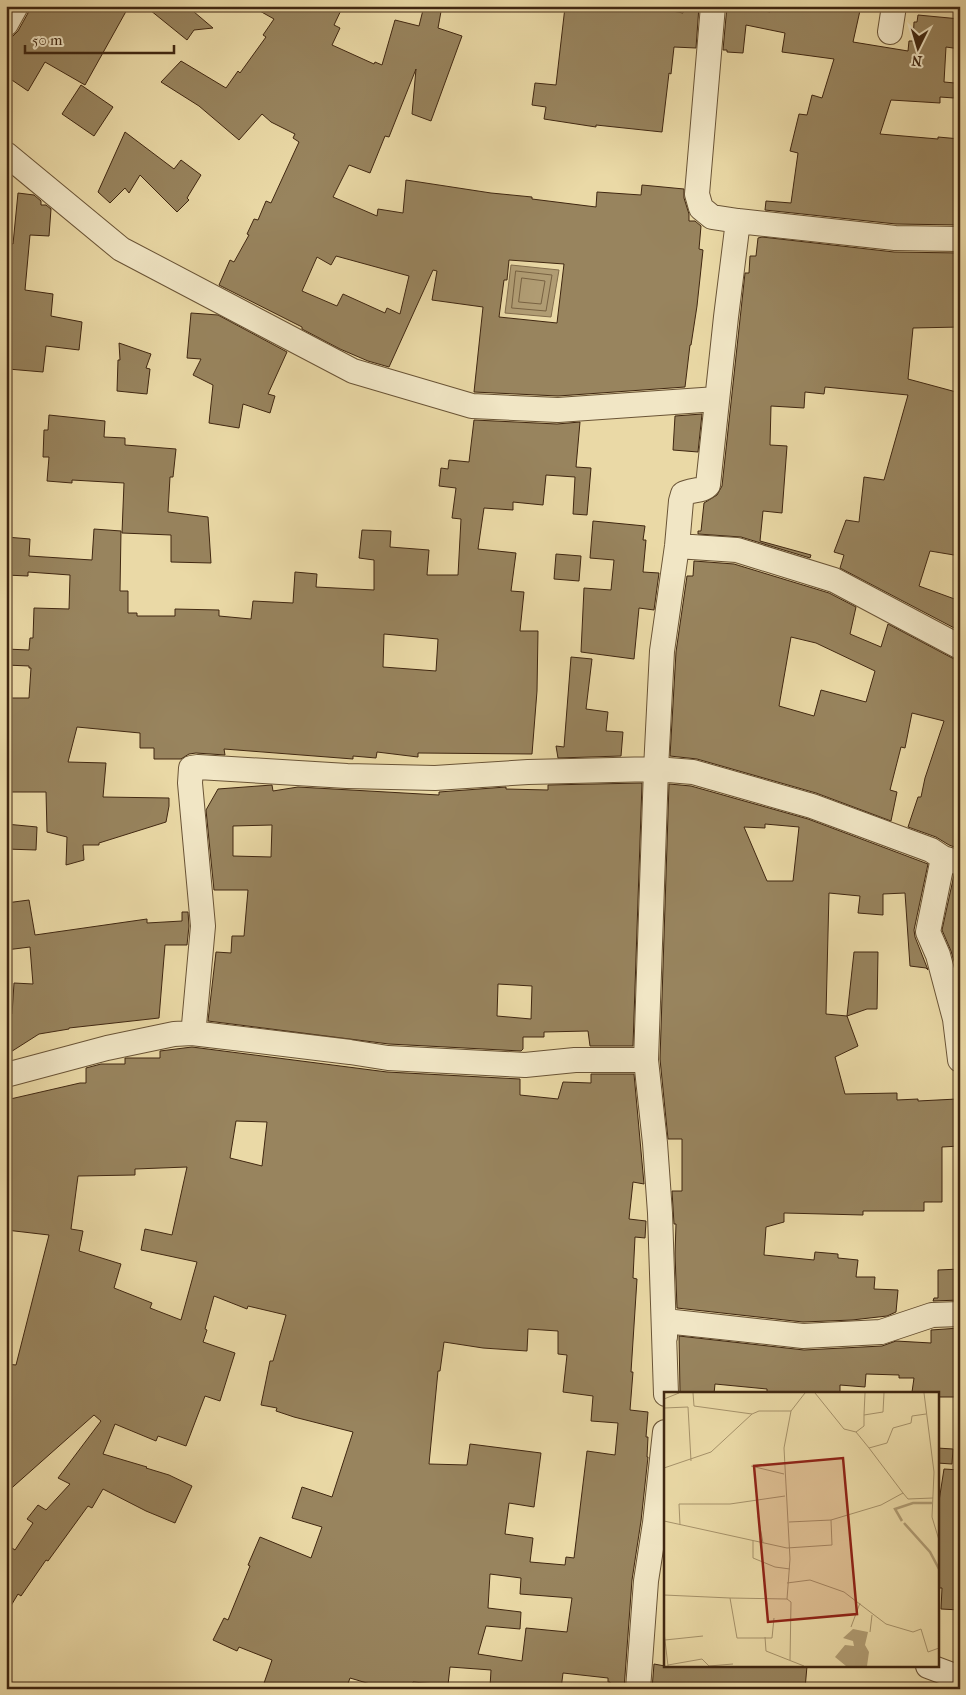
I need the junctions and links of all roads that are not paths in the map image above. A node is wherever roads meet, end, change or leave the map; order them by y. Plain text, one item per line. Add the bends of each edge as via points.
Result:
1 (16, 6) edge
2 (713, 6) edge
3 (894, 6) edge
4 (6, 24) edge
5 (890, 32) dead end
6 (6, 154) edge
7 (738, 222) junction
8 (960, 239) edge
9 (717, 399) junction
10 (677, 546) junction
11 (960, 647) edge
12 (656, 769) junction
13 (951, 860) edge
14 (192, 1033) junction
15 (646, 1060) junction
16 (960, 1060) edge
17 (6, 1075) edge
18 (960, 1314) edge
19 (666, 1342) junction
20 (666, 1392) edge
21 (664, 1441) edge
22 (656, 1583) edge
23 (933, 1668) edge
24 (960, 1678) edge
25 (638, 1689) edge

1 - 4 street
2 - 7 street via 697,194 701,208 712,216
3 - 5 street
6 - 9 street via 121,249 353,370 472,406 558,410
7 - 8 street via 895,238
7 - 9 street
9 - 10 street via 708,485 683,494
10 - 11 street via 737,550 834,580
10 - 12 street via 662,651
12 - 13 street via 693,772 812,806
12 - 14 street via 435,778 191,768 203,926
12 - 15 street
13 - 16 street via 928,932 938,955 955,1019
14 - 15 street via 388,1058 525,1066 575,1060
14 - 17 street via 107,1048
15 - 19 street via 660,1213
18 - 19 street via 932,1315 881,1332 803,1336 665,1321
19 - 20 street
21 - 22 street via 655,1523
22 - 25 street
23 - 24 street

